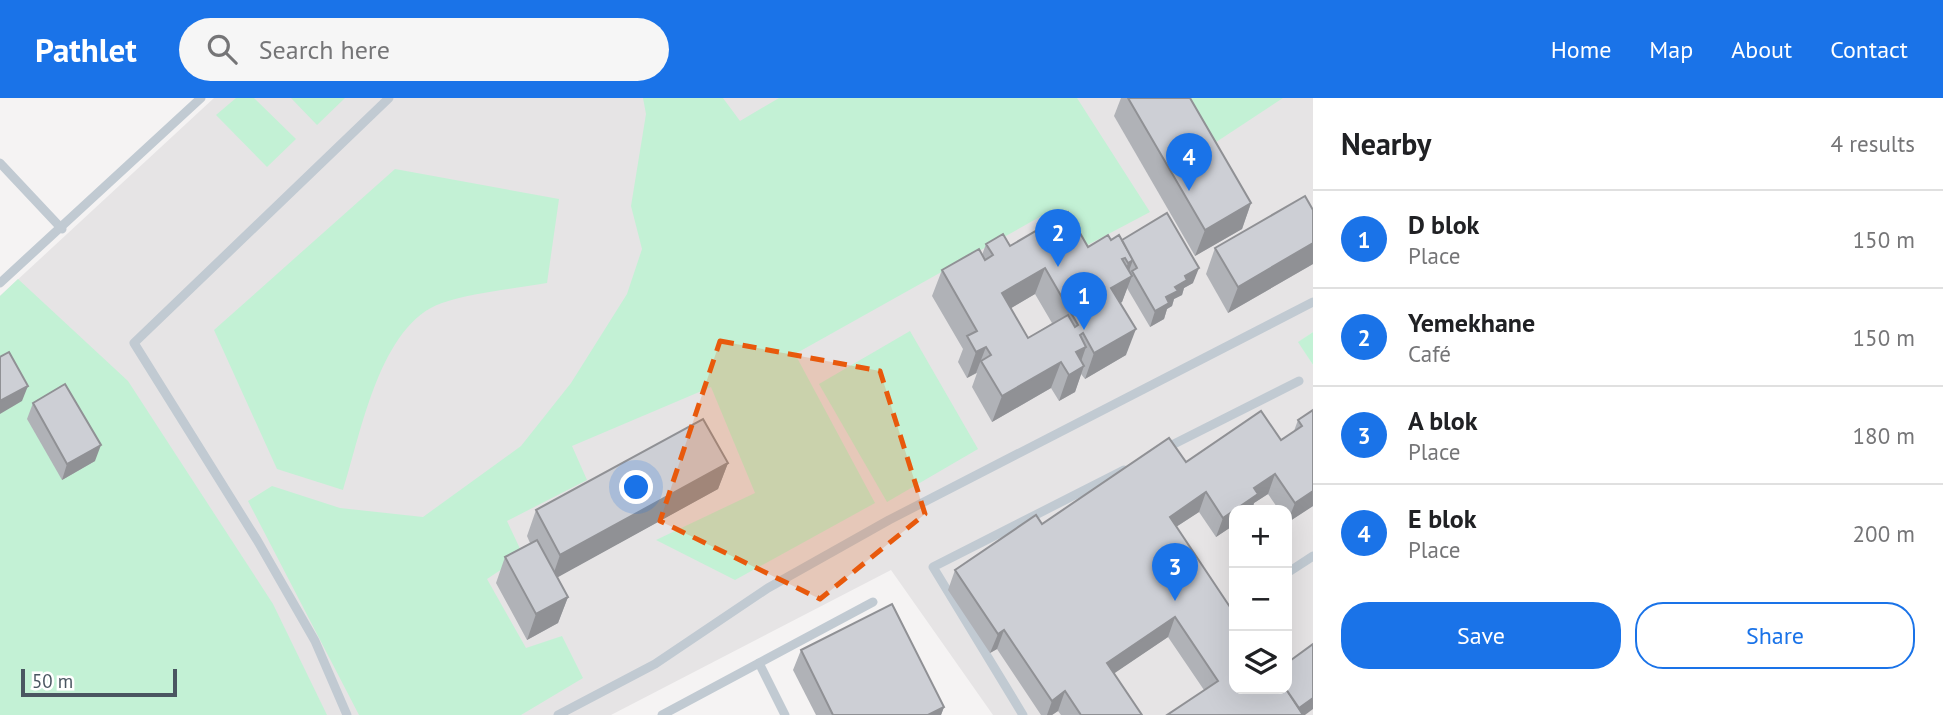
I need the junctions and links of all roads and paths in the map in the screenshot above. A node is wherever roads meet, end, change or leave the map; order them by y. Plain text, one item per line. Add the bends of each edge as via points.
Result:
1 (201, 98) edge
2 (389, 98) edge
3 (0, 163) edge
4 (62, 229) junction
5 (0, 283) edge
6 (1313, 302) edge
7 (1298, 381) dead end
8 (1152, 456) edge
9 (1128, 468) edge
10 (1313, 556) edge
11 (1292, 570) edge
12 (873, 603) dead end
13 (759, 663) junction
14 (347, 715) edge
15 (558, 715) edge
16 (662, 715) edge
17 (785, 715) edge
18 (1023, 715) edge

1 - 4 lane
2 - 14 lane via 134,342 264,551 315,641
3 - 4 lane
4 - 5 lane
6 - 15 lane via 889,520 768,588 655,664
7 - 8 lane
9 - 18 lane via 933,567
10 - 11 lane
12 - 13 lane
13 - 16 lane
13 - 17 lane

